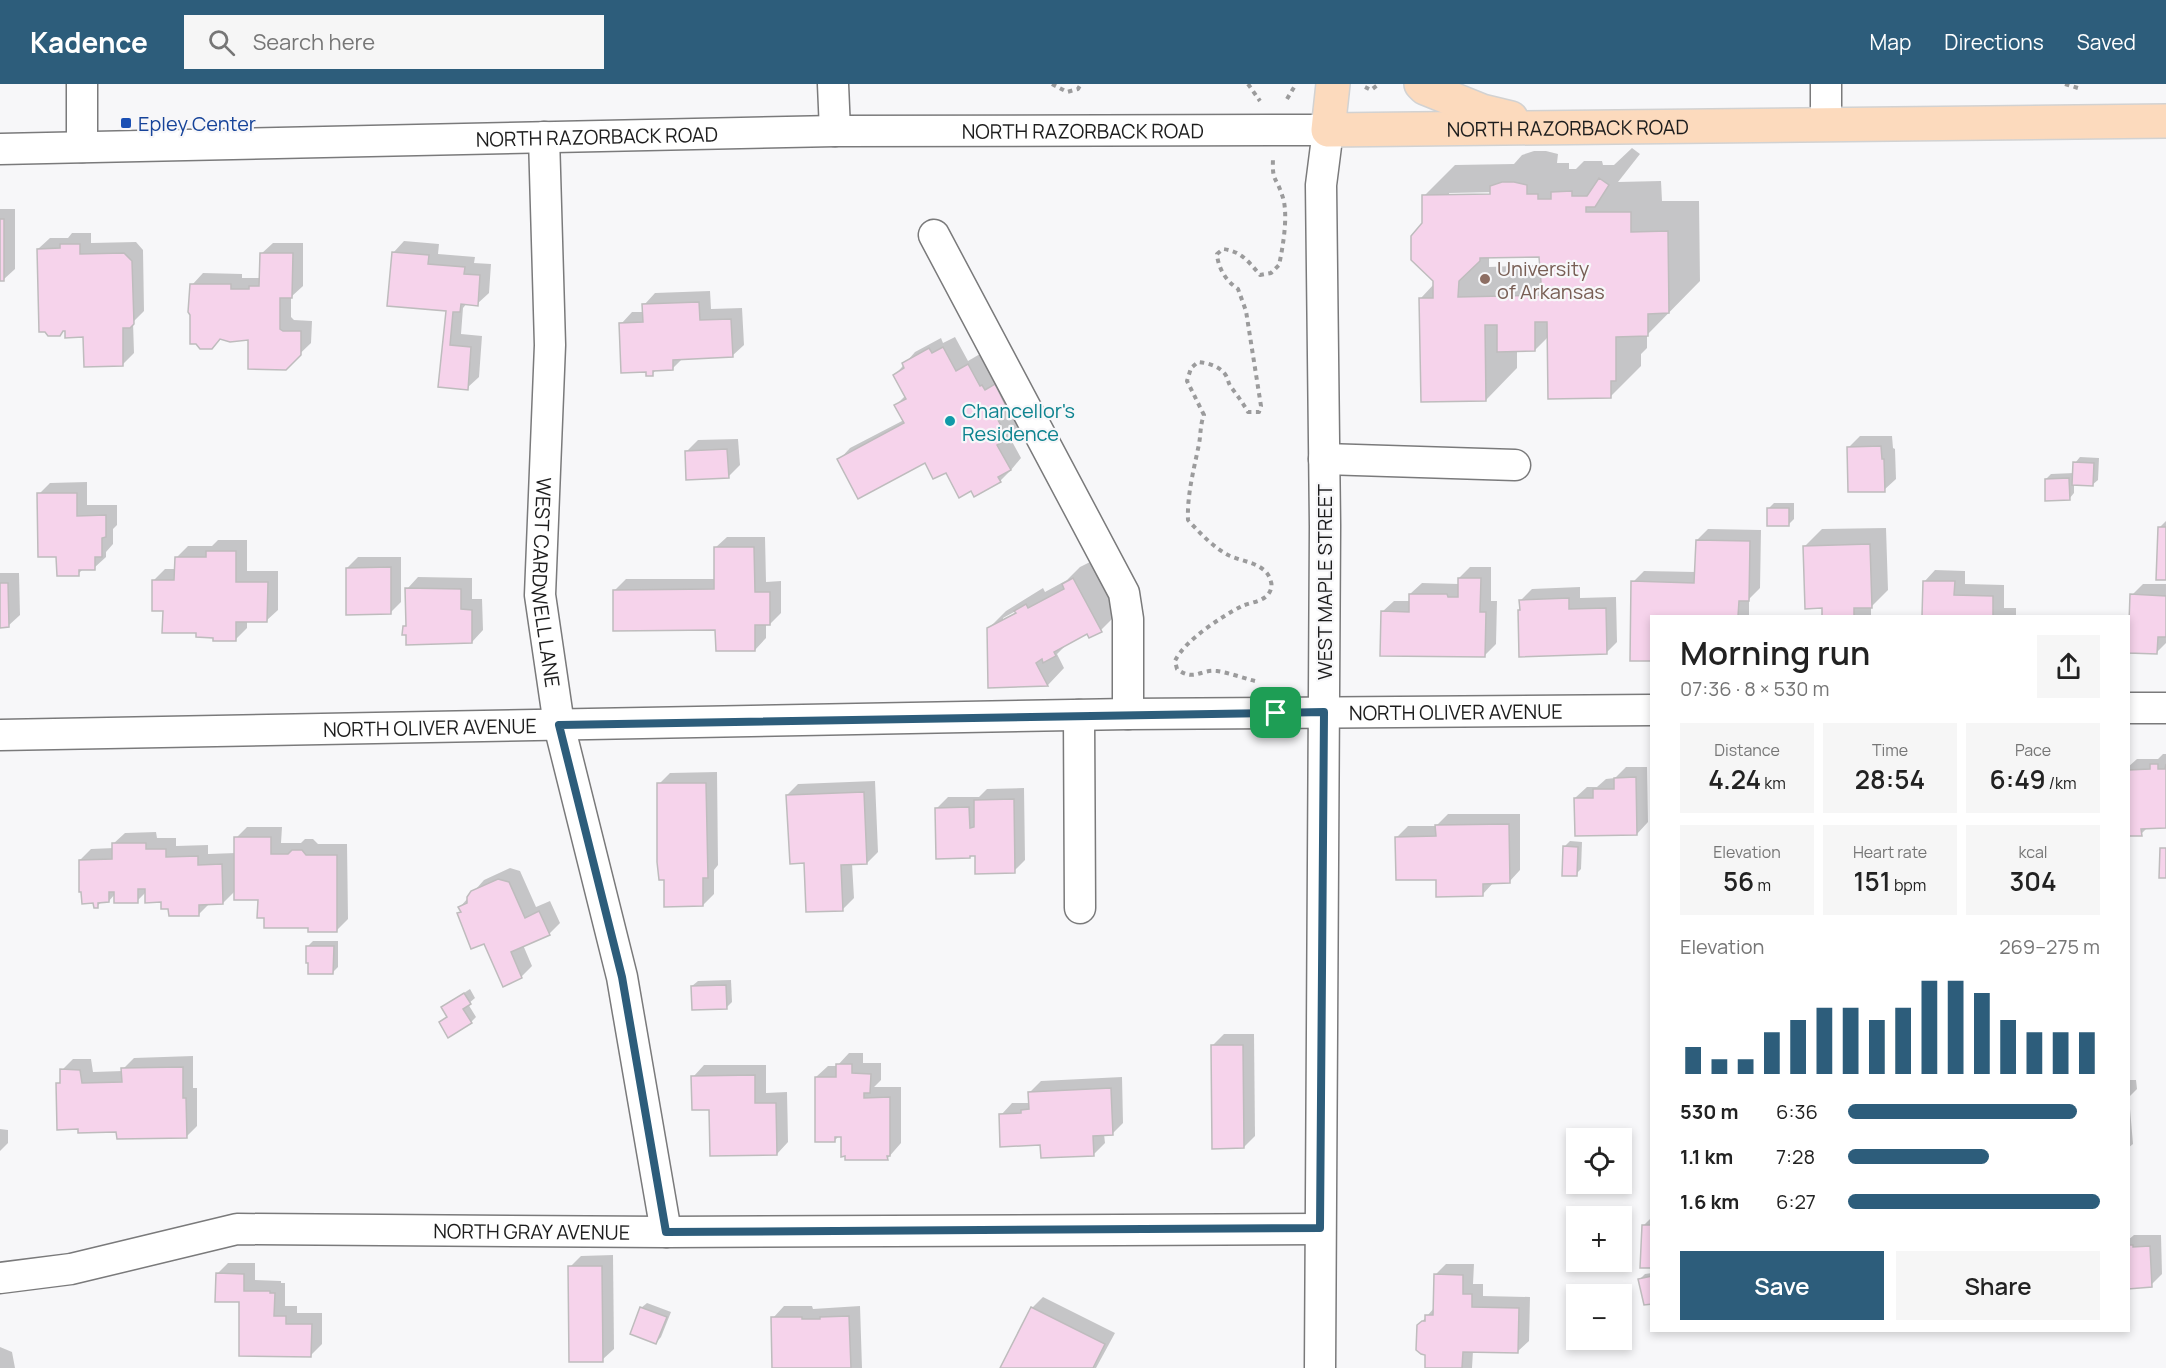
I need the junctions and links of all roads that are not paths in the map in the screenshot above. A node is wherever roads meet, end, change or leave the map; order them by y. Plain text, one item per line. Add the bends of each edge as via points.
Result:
1 (82, 84) edge
2 (833, 84) edge
3 (1333, 84) edge
4 (1421, 84) edge
5 (1826, 84) edge
6 (2166, 121) edge
7 (1826, 125) junction
8 (1551, 128) junction
9 (1328, 130) junction
10 (835, 131) junction
11 (544, 137) junction
12 (82, 147) junction
13 (0, 149) edge
14 (934, 235) dead end
15 (1324, 459) junction
16 (1515, 465) dead end
17 (2130, 708) edge
18 (2166, 708) edge
19 (1650, 710) edge
20 (1324, 712) junction
21 (1128, 714) junction
22 (1078, 715) junction
23 (559, 725) junction
24 (0, 735) edge
25 (1080, 908) dead end
26 (1320, 1228) junction
27 (666, 1232) junction
28 (0, 1278) edge
29 (1320, 1368) edge

1 - 12 street
2 - 10 street
3 - 9 main road, WEST MAPLE STREET
4 - 8 main road via 1482,111
5 - 7 street
6 - 7 main road, NORTH RAZORBACK ROAD
7 - 8 main road, NORTH RAZORBACK ROAD
8 - 9 main road, NORTH RAZORBACK ROAD
9 - 10 street, NORTH RAZORBACK ROAD
9 - 15 street, WEST MAPLE STREET via 1321,185
10 - 11 street, NORTH RAZORBACK ROAD
11 - 12 street, NORTH RAZORBACK ROAD
11 - 23 street, WEST CARDWELL LANE via 550,345 540,595
12 - 13 street, NORTH RAZORBACK ROAD
14 - 21 street via 1124,592 1128,619
15 - 16 street
15 - 20 street, WEST MAPLE STREET
17 - 18 street
19 - 20 street, NORTH OLIVER AVENUE
20 - 21 street, NORTH OLIVER AVENUE
20 - 26 street, WEST MAPLE STREET
21 - 22 street, NORTH OLIVER AVENUE
22 - 23 street, NORTH OLIVER AVENUE
22 - 25 street
23 - 24 street, NORTH OLIVER AVENUE
23 - 27 street, WEST CARDWELL LANE via 622,977
26 - 27 street, NORTH GRAY AVENUE
26 - 29 street, WEST MAPLE STREET
27 - 28 street, NORTH GRAY AVENUE via 237,1229 71,1269

